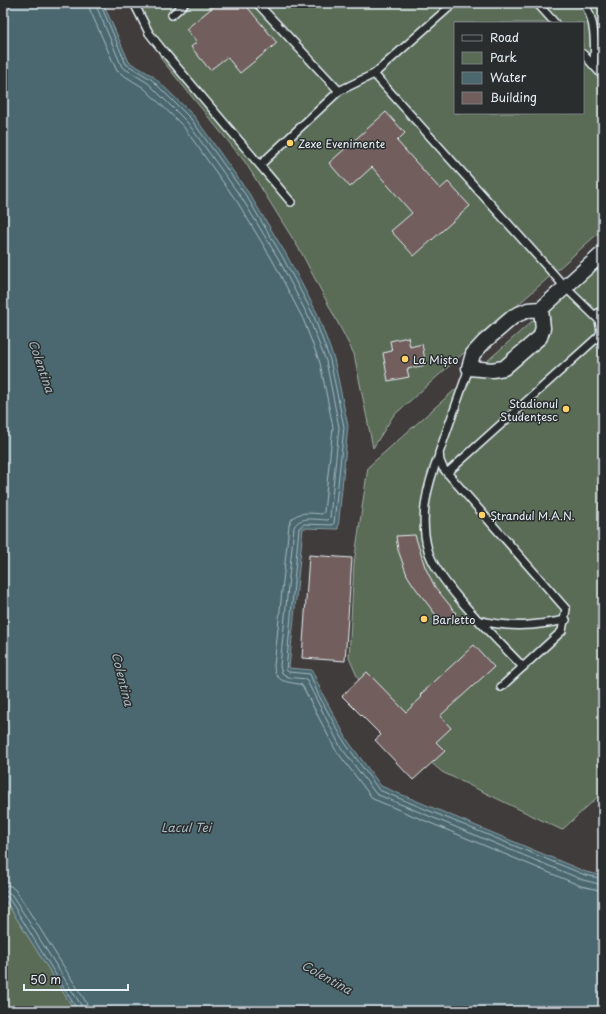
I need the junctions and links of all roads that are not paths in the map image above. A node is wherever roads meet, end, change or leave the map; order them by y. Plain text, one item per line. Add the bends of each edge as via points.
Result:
1 (134, 3) edge
2 (186, 3) edge
3 (257, 3) edge
4 (454, 3) edge
5 (537, 3) edge
6 (584, 3) edge
7 (172, 15) dead end
8 (554, 22) edge
9 (584, 55) edge
10 (594, 66) junction
11 (374, 74) junction
12 (603, 76) edge
13 (339, 91) junction
14 (261, 164) junction
15 (291, 202) dead end
16 (603, 253) edge
17 (565, 287) junction
18 (541, 309) junction
19 (603, 310) edge
20 (595, 315) junction
21 (469, 368) junction
22 (439, 453) junction
23 (447, 473) junction
24 (566, 620) junction
25 (481, 621) junction
26 (523, 667) junction
27 (500, 687) dead end

1 - 14 lane via 149,33 160,47
2 - 7 lane
3 - 13 lane
4 - 11 lane
5 - 8 lane
6 - 10 lane via 589,10 595,43
9 - 10 lane
10 - 12 lane
11 - 13 lane
11 - 17 lane
13 - 14 lane
14 - 15 lane
16 - 17 street
17 - 18 street
17 - 20 lane
18 - 21 street via 528,310 514,316 473,354
18 - 21 street via 543,328 540,337 504,368
19 - 20 lane
20 - 23 lane via 601,325 599,336
21 - 22 lane
22 - 23 lane via 440,461
22 - 25 lane via 424,503 428,550 437,570
23 - 24 lane via 566,609
24 - 25 lane via 527,627 501,626
24 - 26 lane via 562,631
25 - 26 lane
26 - 27 lane

